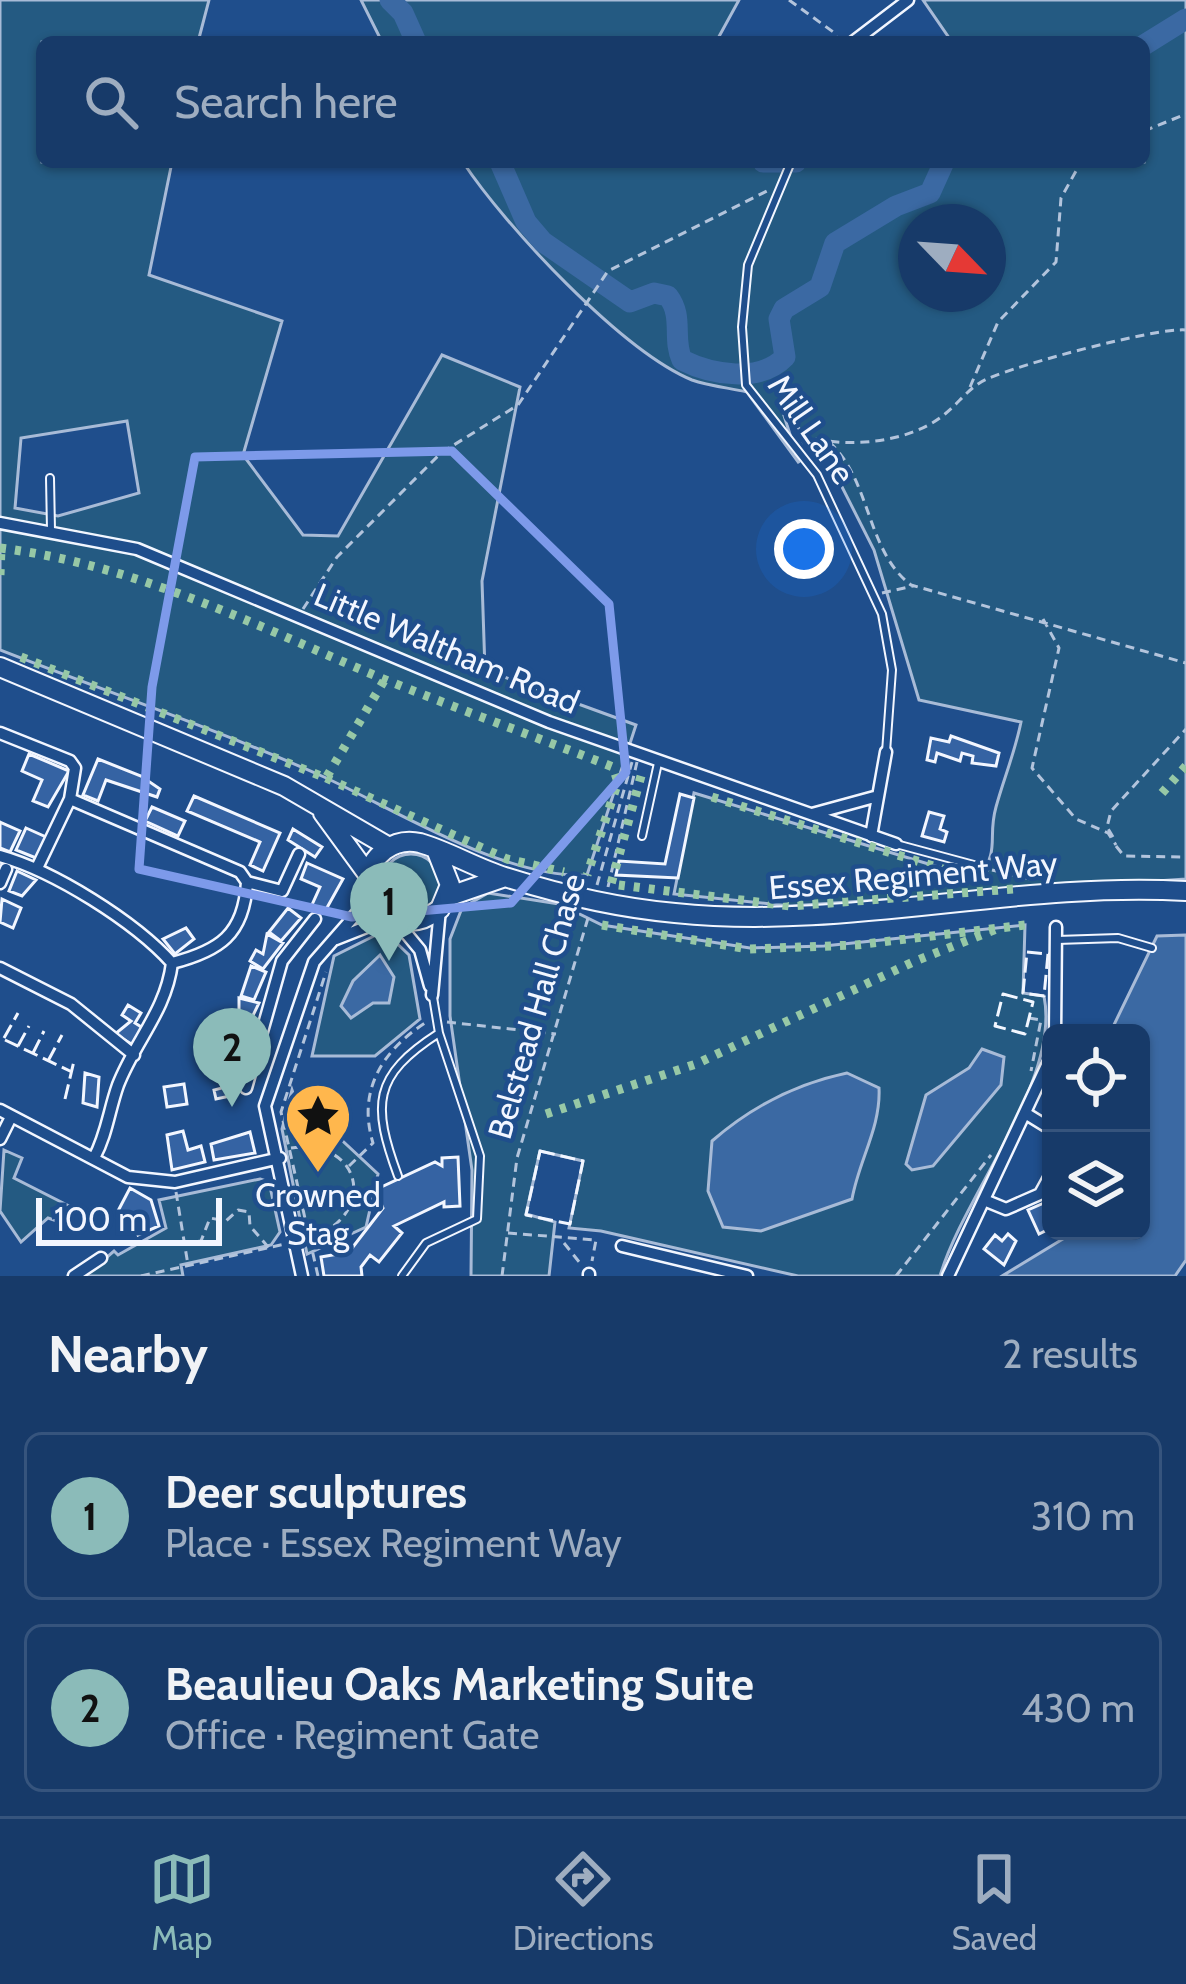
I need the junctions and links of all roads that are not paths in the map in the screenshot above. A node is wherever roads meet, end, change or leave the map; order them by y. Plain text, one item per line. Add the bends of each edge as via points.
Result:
1 (908, 0) edge
2 (861, 36) edge
3 (790, 168) edge
4 (50, 478) dead end
5 (0, 523) edge
6 (51, 530) junction
7 (0, 667) edge
8 (0, 733) edge
9 (886, 752) joint
10 (658, 763) junction
11 (878, 796) junction
12 (70, 799) junction
13 (321, 809) junction
14 (812, 814) junction
15 (642, 836) dead end
16 (871, 836) junction
17 (896, 844) joint
18 (388, 847) junction
19 (437, 852) junction
20 (299, 854) dead end
21 (0, 856) edge
22 (37, 868) junction
23 (985, 868) road end
24 (6, 869) dead end
25 (369, 876) junction
26 (505, 877) junction
27 (247, 882) junction
28 (0, 884) edge
29 (1186, 891) edge
30 (371, 897) junction
31 (444, 903) junction
32 (315, 920) dead end
33 (392, 920) junction
34 (1057, 934) joint
35 (332, 941) junction
36 (1152, 948) dead end
37 (172, 963) junction
38 (0, 968) edge
39 (433, 995) junction
40 (267, 1006) junction
41 (293, 1015) junction
42 (1054, 1024) edge
43 (439, 1034) junction
44 (134, 1055) junction
45 (1042, 1076) edge
46 (246, 1088) dead end
47 (1024, 1113) junction
48 (6, 1114) edge
49 (1042, 1124) edge
50 (0, 1139) edge
51 (94, 1158) junction
52 (280, 1158) junction
53 (398, 1176) dead end
54 (1042, 1190) edge
55 (984, 1200) junction
56 (622, 1246) road end
57 (101, 1258) dead end
58 (715, 1274) edge
59 (74, 1276) edge
60 (302, 1276) edge
61 (402, 1276) edge
62 (747, 1276) edge
63 (948, 1276) edge

1 - 2 street
3 - 9 lane, Mill Lane via 748,265 742,367 746,385 817,475 875,597 892,670
4 - 6 lane
5 - 6 street, Little Waltham Road
6 - 10 street, Little Waltham Road via 137,549
7 - 13 main road, Essex Regiment Way via 267,778
8 - 12 street via 70,761
9 - 11 street, Mill Lane
10 - 14 street, Little Waltham Road
10 - 15 lane
11 - 14 street
11 - 16 street, Mill Lane
12 - 22 street
12 - 27 street via 240,872
13 - 18 main road, Essex Regiment Way
13 - 25 main road, Essex Regiment Way
14 - 16 street, Little Waltham Road
16 - 17 street, Little Waltham Road
17 - 23 lane
18 - 19 main road, Essex Regiment Way via 413,842
18 - 25 main road
19 - 26 main road, Essex Regiment Way
19 - 31 main road via 449,873
20 - 27 street via 282,891
21 - 22 street
22 - 37 street via 153,942
24 - 28 street
25 - 30 main road
26 - 29 main road, Essex Regiment Way via 596,906 748,918
26 - 31 main road
27 - 37 street via 227,941
30 - 33 main road
30 - 35 street
31 - 33 main road via 427,919
31 - 39 street
32 - 40 street via 282,961
33 - 35 street
33 - 39 street via 420,950
34 - 36 lane
34 - 42 street
35 - 41 street via 314,962
37 - 44 street via 168,995
38 - 44 street via 71,1004
39 - 43 lane
40 - 41 street
40 - 46 street
41 - 52 street via 265,1106
43 - 53 lane via 404,1056 381,1090 383,1134
43 - 61 lane via 480,1156 476,1219 426,1243
44 - 51 street
45 - 47 street
47 - 49 street
47 - 55 street
48 - 50 street
48 - 51 street
51 - 52 street via 128,1177 175,1182
52 - 60 street
54 - 55 street via 1006,1209
55 - 63 street
56 - 58 street
57 - 59 street
58 - 62 street

